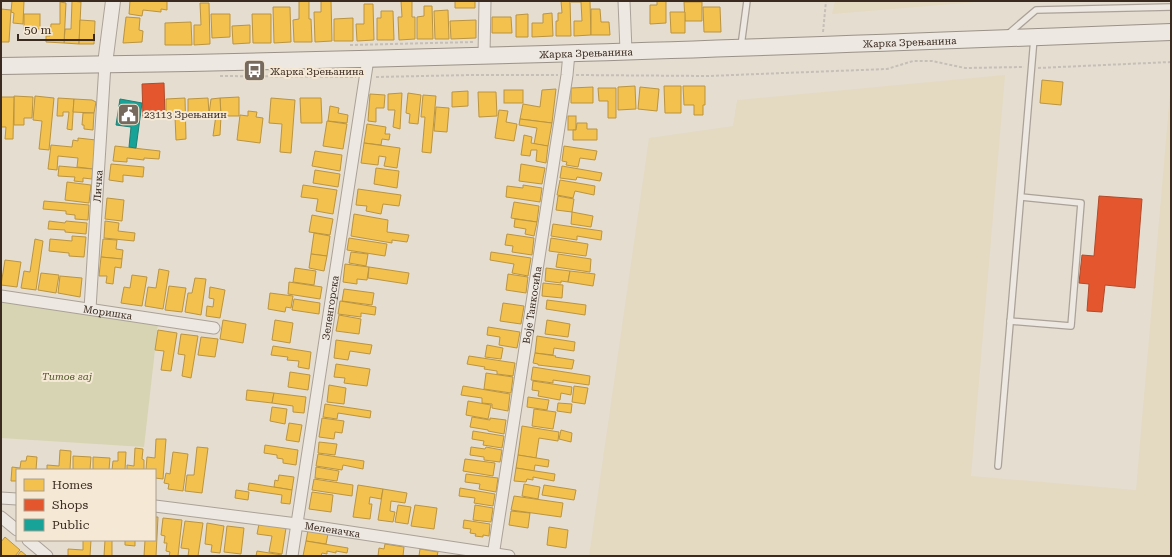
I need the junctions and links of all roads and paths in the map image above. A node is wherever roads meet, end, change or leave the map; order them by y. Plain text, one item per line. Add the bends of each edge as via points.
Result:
1 (113, 1) edge
2 (485, 1) edge
3 (624, 1) edge
4 (747, 1) edge
5 (826, 1) edge
6 (1171, 6) edge
7 (1171, 32) edge
8 (1034, 37) junction
9 (1004, 38) junction
10 (822, 46) junction
11 (741, 48) junction
12 (626, 51) junction
13 (569, 53) junction
14 (484, 55) junction
15 (368, 59) junction
16 (1171, 62) edge
17 (105, 64) junction
18 (1, 66) edge
19 (1032, 68) junction
20 (567, 75) junction
21 (217, 76) dead end
22 (365, 77) junction
23 (1021, 197) junction
24 (1, 296) edge
25 (90, 309) junction
26 (1010, 321) junction
27 (214, 328) dead end
28 (998, 466) dead end
29 (1, 498) edge
30 (16, 499) edge
31 (156, 506) edge
32 (1, 517) edge
33 (297, 524) junction
34 (16, 529) edge
35 (29, 541) edge
36 (493, 555) edge
37 (47, 556) edge
38 (292, 556) edge
39 (509, 556) edge

1 - 17 street
2 - 14 street
3 - 12 street
4 - 11 lane
5 - 10 path
6 - 9 lane via 1036,10
7 - 8 main road, Жарка Зрењанина
8 - 9 main road, Жарка Зрењанина
8 - 19 lane
9 - 10 main road, Жарка Зрењанина
10 - 11 main road, Жарка Зрењанина
11 - 12 main road, Жарка Зрењанина
12 - 13 main road, Жарка Зрењанина
13 - 14 main road, Жарка Зрењанина
13 - 20 street, Воје Танкосића
14 - 15 main road, Жарка Зрењанина
15 - 17 main road, Жарка Зрењанина
15 - 22 street, Зеленгорска
16 - 19 path
17 - 18 main road, Жарка Зрењанина
17 - 25 street, Личка
19 - 20 path via 965,68 932,61 913,61 887,69 709,76
19 - 23 lane
20 - 22 path
20 - 36 street, Воје Танкосића
21 - 22 path
22 - 33 street, Зеленгорска
23 - 26 lane
23 - 26 lane via 1081,202 1071,326
24 - 25 street, Моришка
25 - 27 street, Моришка
26 - 28 lane
29 - 30 street
31 - 33 street, Меленачка
32 - 34 street
33 - 36 street, Меленачка
33 - 38 street, Зеленгорска
35 - 37 street
36 - 39 street, Меленачка

